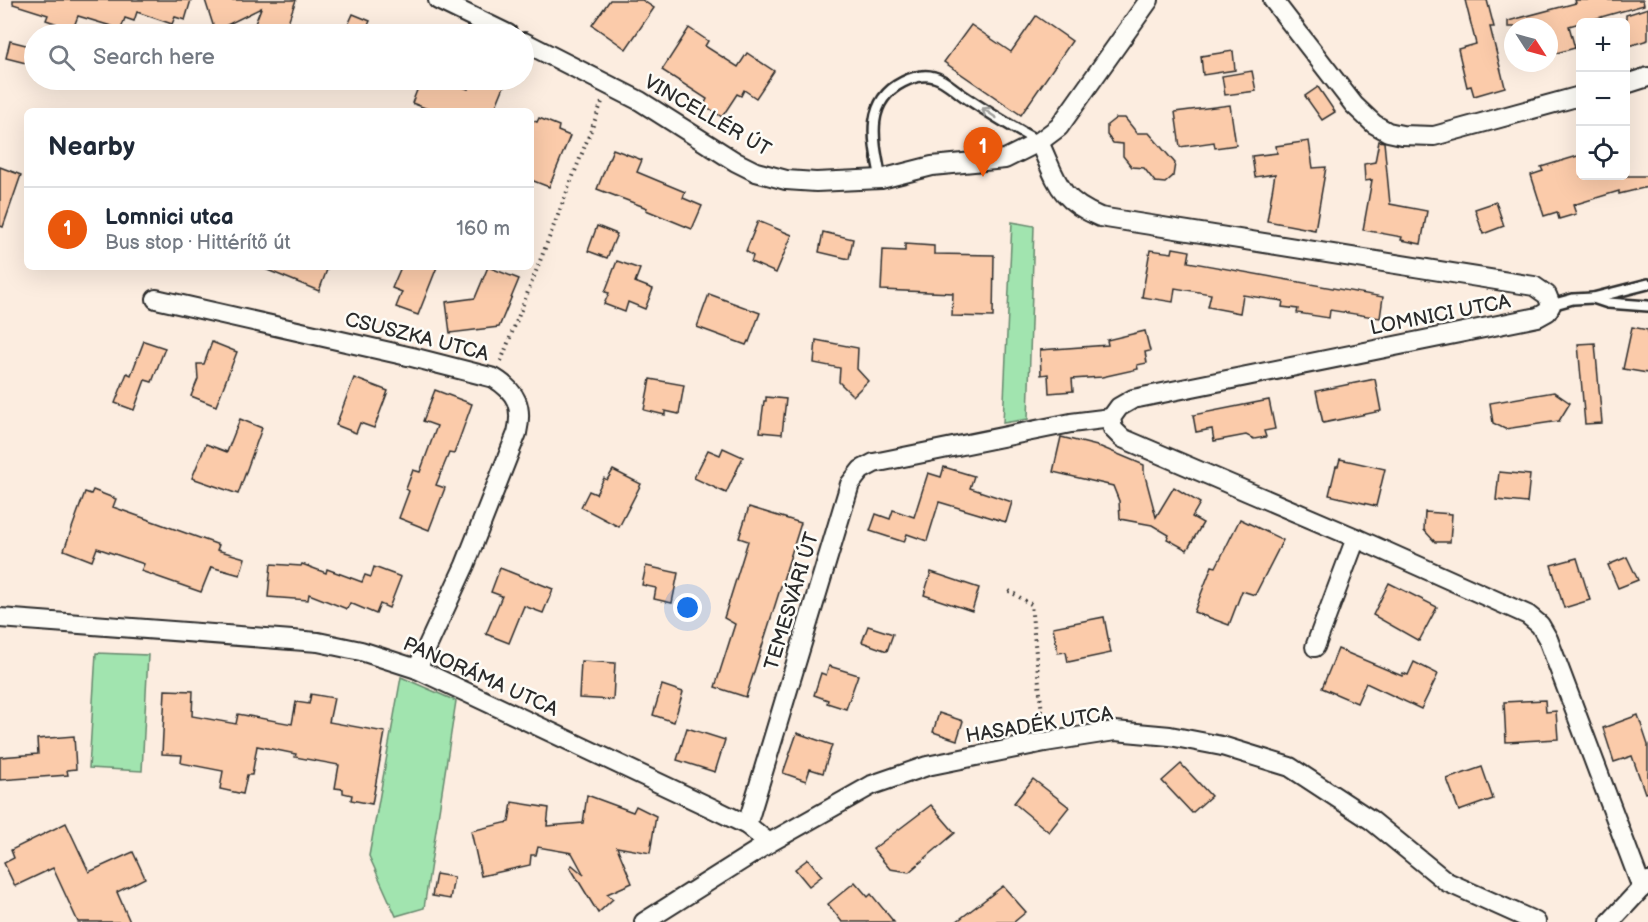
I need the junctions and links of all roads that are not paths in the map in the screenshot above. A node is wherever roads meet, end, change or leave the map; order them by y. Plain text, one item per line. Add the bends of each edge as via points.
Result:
1 (438, 0) edge
2 (1149, 0) edge
3 (1273, 0) edge
4 (487, 24) edge
5 (534, 47) edge
6 (1648, 78) edge
7 (1630, 83) edge
8 (1576, 97) edge
9 (1040, 142) junction
10 (881, 179) junction
11 (1648, 284) edge
12 (156, 298) dead end
13 (1593, 298) junction
14 (1551, 305) junction
15 (1648, 306) edge
16 (1111, 418) junction
17 (1356, 538) junction
18 (0, 618) edge
19 (1315, 647) dead end
20 (417, 669) junction
21 (747, 825) junction
22 (769, 843) junction
23 (1645, 885) edge
24 (644, 922) edge
25 (1536, 922) edge
26 (1610, 922) edge

1 - 4 street
2 - 9 street, VINCELLÉR ÚT via 1059,127
3 - 8 street via 1354,105 1388,132 1418,137 1443,135
5 - 10 street, VINCELLÉR ÚT via 640,101 756,172 816,182
6 - 7 street
9 - 10 street, VINCELLÉR ÚT via 1005,159 932,166
9 -> 10 lane via 1005,124 935,77 915,76 894,87 880,103 873,122
9 - 14 street, LOMNICI UTCA via 1065,196 1100,217 1534,286 1547,295
11 - 13 lane
12 - 20 street, CSUSZKA UTCA via 412,357 505,384 519,407 517,433 465,565
13 - 14 lane via 1574,298
13 - 15 lane
14 - 16 street, LOMNICI UTCA via 1538,317 1132,399 1119,406
16 - 17 street via 1113,429 1122,438
16 - 21 street, TEMESVÁRI ÚT via 874,463 861,470 850,484
17 - 19 street
17 - 23 street via 1528,615 1540,625
18 - 20 street, PANORÁMA UTCA via 318,642
20 - 21 street, PANORÁMA UTCA
21 - 22 street
22 - 24 street
22 - 25 street, HASADÉK UTCA via 873,785 927,766 1115,732 1170,736 1290,766 1371,820 1447,882
23 - 26 street

